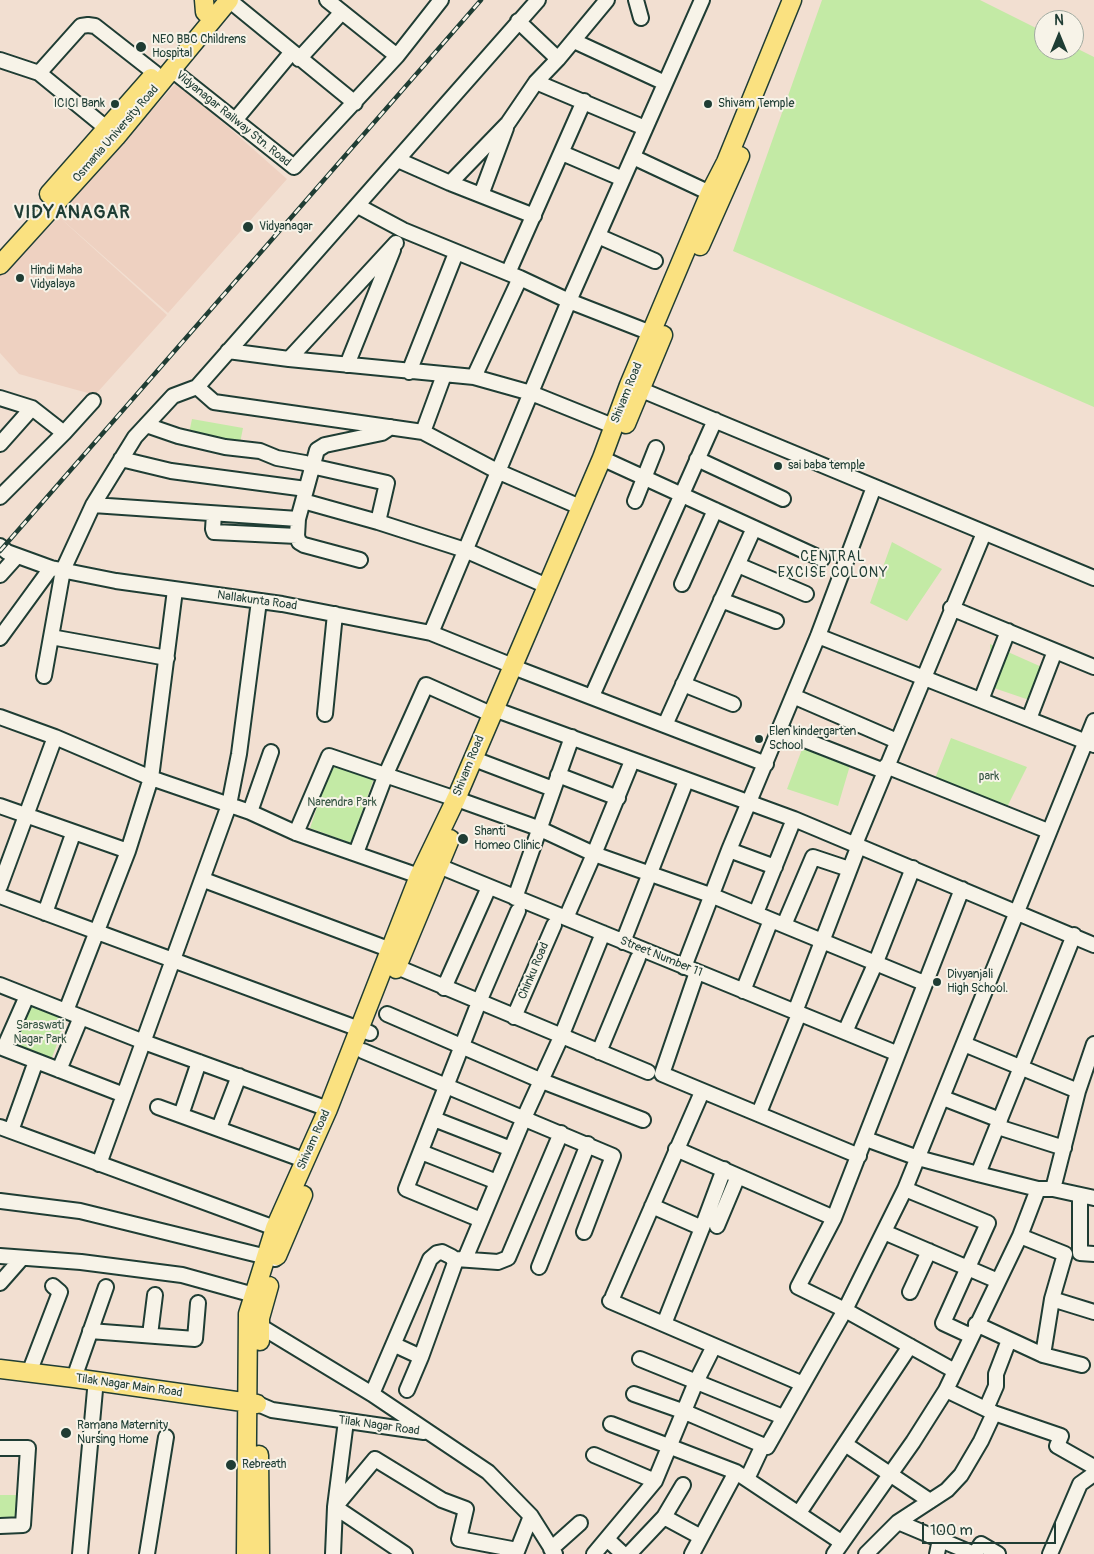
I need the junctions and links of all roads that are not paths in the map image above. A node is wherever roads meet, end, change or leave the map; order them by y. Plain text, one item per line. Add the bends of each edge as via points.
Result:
1 (327, 0) edge
2 (538, 0) edge
3 (607, 0) edge
4 (636, 0) edge
5 (702, 0) edge
6 (792, 0) edge
7 (804, 0) edge
8 (434, 2) edge
9 (218, 4) edge
10 (342, 12) junction
11 (641, 18) dead end
12 (518, 21) junction
13 (80, 40) dead end
14 (574, 41) junction
15 (295, 56) junction
16 (397, 56) junction
17 (558, 59) junction
18 (0, 60) edge
19 (164, 71) junction
20 (43, 76) junction
21 (536, 82) junction
22 (665, 84) junction
23 (584, 102) junction
24 (355, 103) junction
25 (236, 118) junction
26 (508, 123) junction
27 (105, 127) junction
28 (645, 128) junction
29 (562, 153) junction
30 (633, 157) junction
31 (398, 160) junction
32 (623, 179) junction
33 (450, 183) junction
34 (710, 192) junction
35 (481, 195) junction
36 (358, 206) junction
37 (534, 216) junction
38 (400, 236) junction
39 (598, 236) junction
40 (0, 251) edge
41 (456, 253) junction
42 (655, 262) dead end
43 (0, 265) edge
44 (514, 276) junction
45 (569, 301) junction
46 (651, 333) junction
47 (228, 351) junction
48 (289, 359) junction
49 (347, 365) junction
50 (409, 372) junction
51 (444, 375) junction
52 (474, 378) junction
53 (197, 386) junction
54 (635, 387) junction
55 (531, 393) junction
56 (0, 398) edge
57 (93, 401) dead end
58 (32, 408) junction
59 (715, 420) junction
60 (146, 425) junction
61 (613, 426) junction
62 (391, 427) junction
63 (423, 432) junction
64 (64, 434) junction
65 (0, 444) edge
66 (656, 448) dead end
67 (121, 459) junction
68 (698, 459) junction
69 (610, 462) junction
70 (311, 466) junction
71 (497, 471) junction
72 (644, 477) junction
73 (874, 487) junction
74 (305, 495) junction
75 (682, 495) junction
76 (0, 497) edge
77 (783, 499) dead end
78 (635, 501) dead end
79 (93, 505) junction
80 (580, 507) junction
81 (715, 510) junction
82 (214, 514) junction
83 (298, 520) junction
84 (378, 522) junction
85 (754, 528) junction
86 (984, 533) junction
87 (297, 536) junction
88 (0, 546) edge
89 (465, 550) junction
90 (17, 556) junction
91 (822, 559) dead end
92 (360, 560) dead end
93 (738, 564) junction
94 (57, 569) junction
95 (0, 575) edge
96 (1094, 578) edge
97 (682, 584) dead end
98 (547, 586) junction
99 (175, 590) junction
100 (806, 594) dead end
101 (722, 600) junction
102 (259, 601) junction
103 (951, 608) junction
104 (334, 614) junction
105 (776, 621) dead end
106 (1008, 631) junction
107 (431, 633) junction
108 (818, 636) junction
109 (51, 637) junction
110 (0, 638) edge
111 (1055, 651) junction
112 (167, 658) junction
113 (1094, 667) edge
114 (514, 674) junction
115 (44, 676) dead end
116 (924, 677) junction
117 (683, 684) junction
118 (592, 696) junction
119 (793, 696) junction
120 (981, 700) junction
121 (733, 704) dead end
122 (496, 713) junction
123 (325, 714) dead end
124 (0, 717) edge
125 (1029, 719) junction
126 (1094, 721) edge
127 (664, 725) junction
128 (779, 730) junction
129 (54, 737) junction
130 (572, 737) junction
131 (897, 741) junction
132 (1090, 743) edge
133 (271, 752) dead end
134 (632, 761) junction
135 (482, 762) junction
136 (766, 764) junction
137 (885, 769) junction
138 (386, 774) junction
139 (558, 775) junction
140 (151, 778) junction
141 (686, 781) junction
142 (553, 789) junction
143 (618, 798) junction
144 (460, 801) junction
145 (750, 803) junction
146 (229, 805) junction
147 (0, 806) edge
148 (250, 812) junction
149 (26, 817) junction
150 (794, 819) junction
151 (538, 828) junction
152 (1048, 831) junction
153 (296, 833) junction
154 (74, 834) junction
155 (857, 844) junction
156 (729, 850) junction
157 (128, 851) junction
158 (356, 853) junction
159 (594, 854) junction
160 (775, 867) junction
161 (428, 868) junction
162 (913, 868) junction
163 (849, 870) junction
164 (649, 874) junction
165 (204, 880) junction
166 (0, 886) edge
167 (489, 887) junction
168 (962, 889) junction
169 (0, 896) edge
170 (713, 896) junction
171 (517, 904) junction
172 (1016, 912) junction
173 (45, 913) junction
174 (756, 914) junction
175 (560, 922) junction
176 (778, 923) junction
177 (96, 932) junction
178 (603, 933) junction
179 (1074, 935) junction
180 (823, 940) junction
181 (623, 942) junction
182 (1094, 945) edge
183 (391, 950) junction
184 (638, 958) dead end
185 (174, 961) junction
186 (876, 962) junction
187 (397, 967) junction
188 (691, 969) junction
189 (924, 982) junction
190 (0, 985) edge
191 (444, 988) junction
192 (742, 990) junction
193 (27, 996) junction
194 (479, 1002) junction
195 (66, 1011) junction
196 (797, 1013) junction
197 (387, 1014) dead end
198 (81, 1016) junction
199 (514, 1017) junction
200 (365, 1031) junction
201 (845, 1032) junction
202 (561, 1037) junction
203 (144, 1042) junction
204 (964, 1044) junction
205 (1094, 1044) edge
206 (462, 1046) junction
207 (2, 1048) edge
208 (363, 1051) junction
209 (599, 1052) junction
210 (896, 1053) junction
211 (36, 1061) junction
212 (199, 1062) junction
213 (1021, 1068) junction
214 (59, 1070) junction
215 (648, 1072) dead end
216 (239, 1076) junction
217 (542, 1081) junction
218 (447, 1086) junction
219 (1078, 1091) junction
220 (702, 1092) junction
221 (124, 1095) junction
222 (943, 1098) junction
223 (158, 1107) dead end
224 (328, 1109) junction
225 (758, 1113) junction
226 (181, 1115) junction
227 (524, 1118) junction
228 (434, 1119) junction
229 (643, 1120) dead end
230 (999, 1123) junction
231 (219, 1128) junction
232 (5, 1129) edge
233 (561, 1133) junction
234 (866, 1138) junction
235 (588, 1144) junction
236 (1064, 1148) junction
237 (511, 1149) junction
238 (676, 1149) junction
239 (421, 1152) junction
240 (858, 1156) junction
241 (918, 1158) junction
242 (304, 1160) junction
243 (99, 1164) junction
244 (724, 1169) junction
245 (978, 1174) junction
246 (738, 1176) junction
247 (497, 1182) junction
248 (905, 1189) junction
249 (1038, 1189) junction
250 (1053, 1189) junction
251 (1090, 1196) edge
252 (0, 1201) edge
253 (652, 1206) junction
254 (834, 1218) junction
255 (481, 1220) junction
256 (717, 1226) dead end
257 (702, 1228) junction
258 (281, 1230) junction
259 (584, 1232) dead end
260 (884, 1232) junction
261 (1020, 1236) junction
262 (929, 1251) junction
263 (1065, 1254) junction
264 (1087, 1254) edge
265 (0, 1256) edge
266 (22, 1258) junction
267 (271, 1258) junction
268 (460, 1259) junction
269 (539, 1267) dead end
270 (968, 1268) junction
271 (998, 1281) junction
272 (0, 1283) edge
273 (52, 1286) dead end
274 (106, 1287) dead end
275 (910, 1292) dead end
276 (155, 1295) dead end
277 (254, 1295) junction
278 (1052, 1299) junction
279 (198, 1303) dead end
280 (845, 1310) junction
281 (1094, 1312) edge
282 (664, 1324) junction
283 (260, 1326) junction
284 (973, 1330) junction
285 (90, 1331) junction
286 (150, 1335) junction
287 (1009, 1340) junction
288 (395, 1344) junction
289 (714, 1346) junction
290 (910, 1346) junction
291 (1043, 1354) junction
292 (421, 1357) junction
293 (640, 1359) dead end
294 (1082, 1365) dead end
295 (0, 1369) edge
296 (953, 1370) junction
297 (29, 1373) junction
298 (74, 1378) junction
299 (0, 1379) edge
300 (696, 1382) junction
301 (803, 1384) junction
302 (95, 1390) junction
303 (406, 1390) dead end
304 (946, 1390) junction
305 (372, 1394) junction
306 (634, 1394) dead end
307 (257, 1408) junction
308 (990, 1411) junction
309 (685, 1412) junction
310 (783, 1417) junction
311 (346, 1421) junction
312 (611, 1424) dead end
313 (427, 1433) junction
314 (166, 1437) dead end
315 (845, 1444) junction
316 (763, 1445) junction
317 (671, 1447) junction
318 (0, 1448) edge
319 (594, 1455) dead end
320 (741, 1475) junction
321 (889, 1475) junction
322 (1093, 1475) edge
323 (655, 1481) junction
324 (683, 1485) dead end
325 (930, 1501) junction
326 (335, 1507) junction
327 (799, 1513) junction
328 (531, 1516) junction
329 (664, 1517) junction
330 (580, 1522) dead end
331 (898, 1522) junction
332 (0, 1526) edge
333 (701, 1537) junction
334 (607, 1539) junction
335 (940, 1539) junction
336 (838, 1548) edge
337 (553, 1551) edge
338 (517, 1552) edge
339 (80, 1554) edge
340 (147, 1554) edge
341 (246, 1554) edge
342 (260, 1554) edge
343 (333, 1554) edge
344 (405, 1554) edge
345 (594, 1554) edge
346 (623, 1554) edge
347 (629, 1554) edge
348 (692, 1554) edge
349 (866, 1554) edge
350 (937, 1554) edge
351 (975, 1554) edge
352 (998, 1554) edge
353 (1050, 1554) edge

1 - 10 street
2 - 12 street
3 - 14 street
4 - 11 street
5 - 22 street
6 - 34 main road, Shivam Road via 726,162
7 - 54 main road, Shivam Road
8 - 16 street
9 - 15 street
9 - 19 main road, Osmania University Road
10 - 15 street
10 - 16 street
12 - 17 street
12 - 31 street
13 - 20 street
14 - 17 street
14 - 22 street
15 - 24 street
15 - 25 street
16 - 24 street
17 - 21 street
18 - 20 street
19 - 20 street, Vidyanagar Railway Stn. Road via 96,26 88,25 81,26
19 - 25 street, Vidyanagar Railway Stn. Road
19 - 27 main road, Osmania University Road
19 - 43 main road, Osmania University Road via 116,137
20 - 27 street
21 - 23 street
21 - 26 street
22 - 28 street
23 - 28 street
23 - 29 street
24 - 25 street, Vidyanagar Railway Stn. Road via 294,167
26 - 33 street
26 - 35 street
27 - 40 main road, Osmania University Road
28 - 30 street
29 - 32 street
29 - 37 street
30 - 32 street
30 - 34 street
31 - 33 street
31 - 36 street
32 - 39 street
33 - 35 street
34 - 46 main road, Shivam Road
35 - 37 street
36 - 38 street
36 - 47 street
37 - 44 street
38 - 41 street
38 - 48 street
38 - 49 street
39 - 42 street
39 - 45 street
41 - 44 street
41 - 50 street
44 - 45 street
44 - 52 street
45 - 46 street
45 - 55 street
46 - 54 main road, Shivam Road
47 - 48 street
47 - 53 street
48 - 49 street
49 - 50 street
50 - 51 street
51 - 52 street
51 - 63 street
52 - 55 street
53 - 60 street via 173,396
53 - 62 street via 214,402
54 - 59 street
54 - 61 main road, Shivam Road
54 - 69 main road, Shivam Road
55 - 61 street
55 - 71 street
56 - 58 street
57 - 64 street
58 - 64 street
58 - 65 street
59 - 68 street
59 - 73 street
60 - 67 street
60 - 70 street via 178,436 255,450
61 - 80 main road, Shivam Road
62 - 63 street
62 - 70 street via 382,433 325,445 317,450
63 - 71 street
64 - 76 street
66 - 72 street
67 - 74 street
67 - 79 street
68 - 75 street
68 - 77 street
69 - 72 street
69 - 114 main road, Shivam Road
70 - 74 street
70 - 84 street via 387,483
71 - 80 street
71 - 89 street
72 - 75 street
72 - 78 street
73 - 86 street
73 - 108 street
74 - 83 street
74 - 84 street
75 - 81 street
75 - 118 street
79 - 82 street
79 - 94 street
80 - 98 main road, Shivam Road
81 - 85 street
81 - 97 street
82 - 83 street
82 - 87 street via 214,532
83 - 87 street
84 - 89 street
85 - 91 street
85 - 93 street
86 - 96 street
86 - 103 street
87 - 92 street via 304,546
88 - 90 street, Nallakunta Road
89 - 98 street
89 - 107 street
90 - 94 street, Nallakunta Road
90 - 95 street
93 - 100 street
93 - 101 street
94 - 99 street, Nallakunta Road
94 - 109 street
94 - 110 street
98 - 114 main road, Shivam Road
99 - 102 street, Nallakunta Road
99 - 112 street
101 - 105 street
101 - 117 street
102 - 104 street, Nallakunta Road
102 - 146 street
103 - 106 street
103 - 116 street
104 - 107 street, Nallakunta Road
104 - 123 street
106 - 111 street
106 - 120 street
107 - 114 street, Nallakunta Road
108 - 116 street
108 - 119 street
109 - 112 street
109 - 115 street
111 - 113 street
111 - 125 street
112 - 140 street
114 - 118 street, Nallakunta Road
114 - 122 main road, Shivam Road
116 - 120 street
116 - 131 street
117 - 121 street
117 - 127 street
118 - 127 street, Nallakunta Road
119 - 128 street
119 - 131 street
120 - 125 street
122 - 130 street
122 - 135 main road, Shivam Road
122 - 138 street via 426,685
122 - 144 main road, Shivam Road
124 - 129 street, Street Number 11
125 - 132 street
126 - 132 street
127 - 136 street, Nallakunta Road
128 - 136 street
128 - 137 street
129 - 140 street, Street Number 11
129 - 149 street
130 - 134 street
130 - 139 street
131 - 137 street
132 - 152 street
133 - 148 street
134 - 141 street
134 - 143 street, Chinku Road
135 - 142 street
135 - 144 main road, Shivam Road
136 - 145 street
137 - 152 street
137 - 155 street
138 - 144 street
138 - 153 street via 327,757
138 - 158 street
139 - 142 street
139 - 143 street
140 - 146 street, Street Number 11
140 - 157 street
141 - 145 street
141 - 164 street
142 - 151 street
143 - 159 street, Chinku Road
144 - 151 street
144 - 161 main road, Shivam Road
145 - 150 street
145 - 156 street
146 - 148 street, Street Number 11
146 - 165 street
147 - 149 street
148 - 153 street, Street Number 11
149 - 154 street
149 - 166 street
150 - 155 street
150 - 160 street
151 - 159 street
151 - 171 street
152 - 172 street
153 - 158 street, Street Number 11
154 - 157 street
154 - 173 street
155 - 162 street
155 - 163 street
156 - 160 street
156 - 170 street
157 - 177 street
158 - 161 street, Street Number 11
159 - 164 street
159 - 175 street, Chinku Road
160 - 174 street
161 - 167 street, Street Number 11
161 - 183 main road, Shivam Road
161 - 187 main road, Shivam Road
162 - 168 street
162 - 186 street
163 - 176 street via 812,857
163 - 180 street
164 - 170 street
164 - 181 street
165 - 183 street
165 - 185 street
167 - 171 street, Street Number 11
167 - 191 street
168 - 172 street
168 - 189 street
169 - 173 street
170 - 174 street
170 - 188 street
171 - 175 street, Street Number 11
171 - 194 street
172 - 179 street
172 - 204 street
173 - 177 street
174 - 176 street
175 - 178 street, Street Number 11
175 - 199 street, Chinku Road
176 - 180 street
176 - 192 street
177 - 185 street
177 - 195 street
178 - 181 street, Street Number 11
178 - 202 street
179 - 182 street
179 - 213 street
180 - 186 street
180 - 196 street
181 - 188 street, Street Number 11
183 - 200 main road, Shivam Road
184 - 209 street
185 - 200 street
185 - 203 street
186 - 189 street
186 - 201 street
187 - 191 street
187 - 200 main road, Shivam Road
188 - 192 street, Street Number 11
188 - 220 street via 662,1074
189 - 210 street
190 - 193 street
191 - 194 street
192 - 196 street, Street Number 11
193 - 195 street
193 - 207 street
194 - 199 street
194 - 206 street
195 - 198 street
196 - 201 street, Street Number 11
196 - 225 street
197 - 206 street
198 - 203 street
198 - 214 street
199 - 202 street
200 - 208 main road, Shivam Road
200 - 224 main road, Shivam Road
201 - 210 street, Street Number 11
202 - 209 street
202 - 217 street
203 - 212 street
203 - 221 street
204 - 213 street
204 - 222 street
205 - 219 street
206 - 217 street
206 - 218 street
207 - 211 street
208 - 218 street
208 - 258 main road, Shivam Road
209 - 215 street
210 - 234 street
211 - 214 street
211 - 232 street
212 - 216 street
212 - 226 street
213 - 219 street
213 - 230 street
214 - 221 street
216 - 224 street
216 - 231 street
217 - 227 street
217 - 229 street
218 - 227 street
218 - 228 street
219 - 236 street
220 - 225 street
220 - 238 street
221 - 243 street
222 - 230 street
222 - 241 street
223 - 226 street
224 - 242 main road, Shivam Road
225 - 240 street
226 - 231 street
227 - 233 street
227 - 237 street
228 - 237 street
228 - 239 street
230 - 236 street
230 - 245 street
231 - 242 street
232 - 243 street
233 - 235 street
233 - 268 street via 510,1255 498,1262
234 - 240 street
234 - 241 street
235 - 259 street via 613,1156
235 - 269 street
236 - 250 street
237 - 247 street
238 - 244 street
238 - 253 street
239 - 247 street
239 - 255 street via 406,1189
240 - 254 street
241 - 245 street
241 - 248 street
242 - 258 main road, Shivam Road
243 - 258 street
244 - 246 street
244 - 257 street
245 - 249 street
246 - 254 street
246 - 256 street
247 - 255 street
248 - 260 street
248 - 270 street via 988,1223
249 - 250 street
249 - 261 street
250 - 251 street
251 - 264 street
252 - 267 street via 80,1212
253 - 257 street
253 - 282 street via 612,1298
254 - 280 street via 798,1287
255 - 268 street
257 - 282 street
258 - 267 main road, Shivam Road
260 - 262 street
260 - 280 street
261 - 263 street
261 - 271 street
262 - 270 street
262 - 275 street
263 - 264 street
263 - 278 street
265 - 266 street
266 - 272 street
266 - 277 street via 82,1262 182,1276
267 - 277 main road, Shivam Road
267 - 283 main road, Shivam Road
268 - 288 street via 442,1252 430,1259
268 - 292 street via 455,1263
270 - 271 street
270 - 284 street via 943,1323
271 - 284 street
273 - 297 street via 60,1292
274 - 285 street
276 - 286 street
277 - 307 main road, Shivam Road via 248,1314
278 - 281 street
278 - 291 street
279 - 286 street via 196,1338
280 - 290 street
280 - 301 street
282 - 289 street
283 - 305 street
283 - 307 main road, Shivam Road
284 - 287 street
284 - 296 street
285 - 286 street
285 - 298 street
287 - 291 street
287 - 308 street via 996,1374
288 - 292 street
288 - 305 street
289 - 300 street
289 - 301 street
290 - 296 street
290 - 315 street
291 - 294 street
292 - 303 street
293 - 300 street
295 - 297 main road, Tilak Nagar Main Road
296 - 304 street
297 - 298 main road, Tilak Nagar Main Road
298 - 307 main road, Tilak Nagar Main Road
299 - 302 main road, Tilak Nagar Main Road
300 - 309 street
300 - 310 street
301 - 310 street
302 - 307 main road, Tilak Nagar Main Road
302 - 339 street
304 - 308 street
304 - 321 street
305 - 313 street
306 - 309 street
307 - 311 street, Tilak Nagar Road
307 - 341 main road, Shivam Road
307 - 342 main road, Shivam Road
308 - 322 street via 1061,1436 1057,1446
308 - 325 street via 981,1441 961,1475
309 - 316 street
309 - 317 street
310 - 316 street via 767,1447
311 - 313 street, Tilak Nagar Road
311 - 326 street
312 - 317 street
313 - 328 street, Tilak Nagar Road via 488,1472
314 - 340 street
315 - 321 street
315 - 327 street
316 - 320 street
317 - 320 street
317 - 323 street
318 - 332 street via 28,1448 23,1525
319 - 323 street
320 - 327 street
320 - 333 street
321 - 325 street
321 - 336 street
322 - 353 street via 1080,1484
323 - 334 street
324 - 329 street
325 - 331 street
326 - 338 street via 375,1459 442,1500 466,1510 459,1539
326 - 343 street
326 - 344 street
327 - 336 street
328 - 337 street, Tilak Nagar Road
328 - 338 street
329 - 333 street
329 - 347 street
330 - 337 street
331 - 335 street
331 - 349 street
333 - 348 street
334 - 345 street
334 - 346 street
335 - 350 street
335 - 351 street
351 - 352 street via 982,1544

